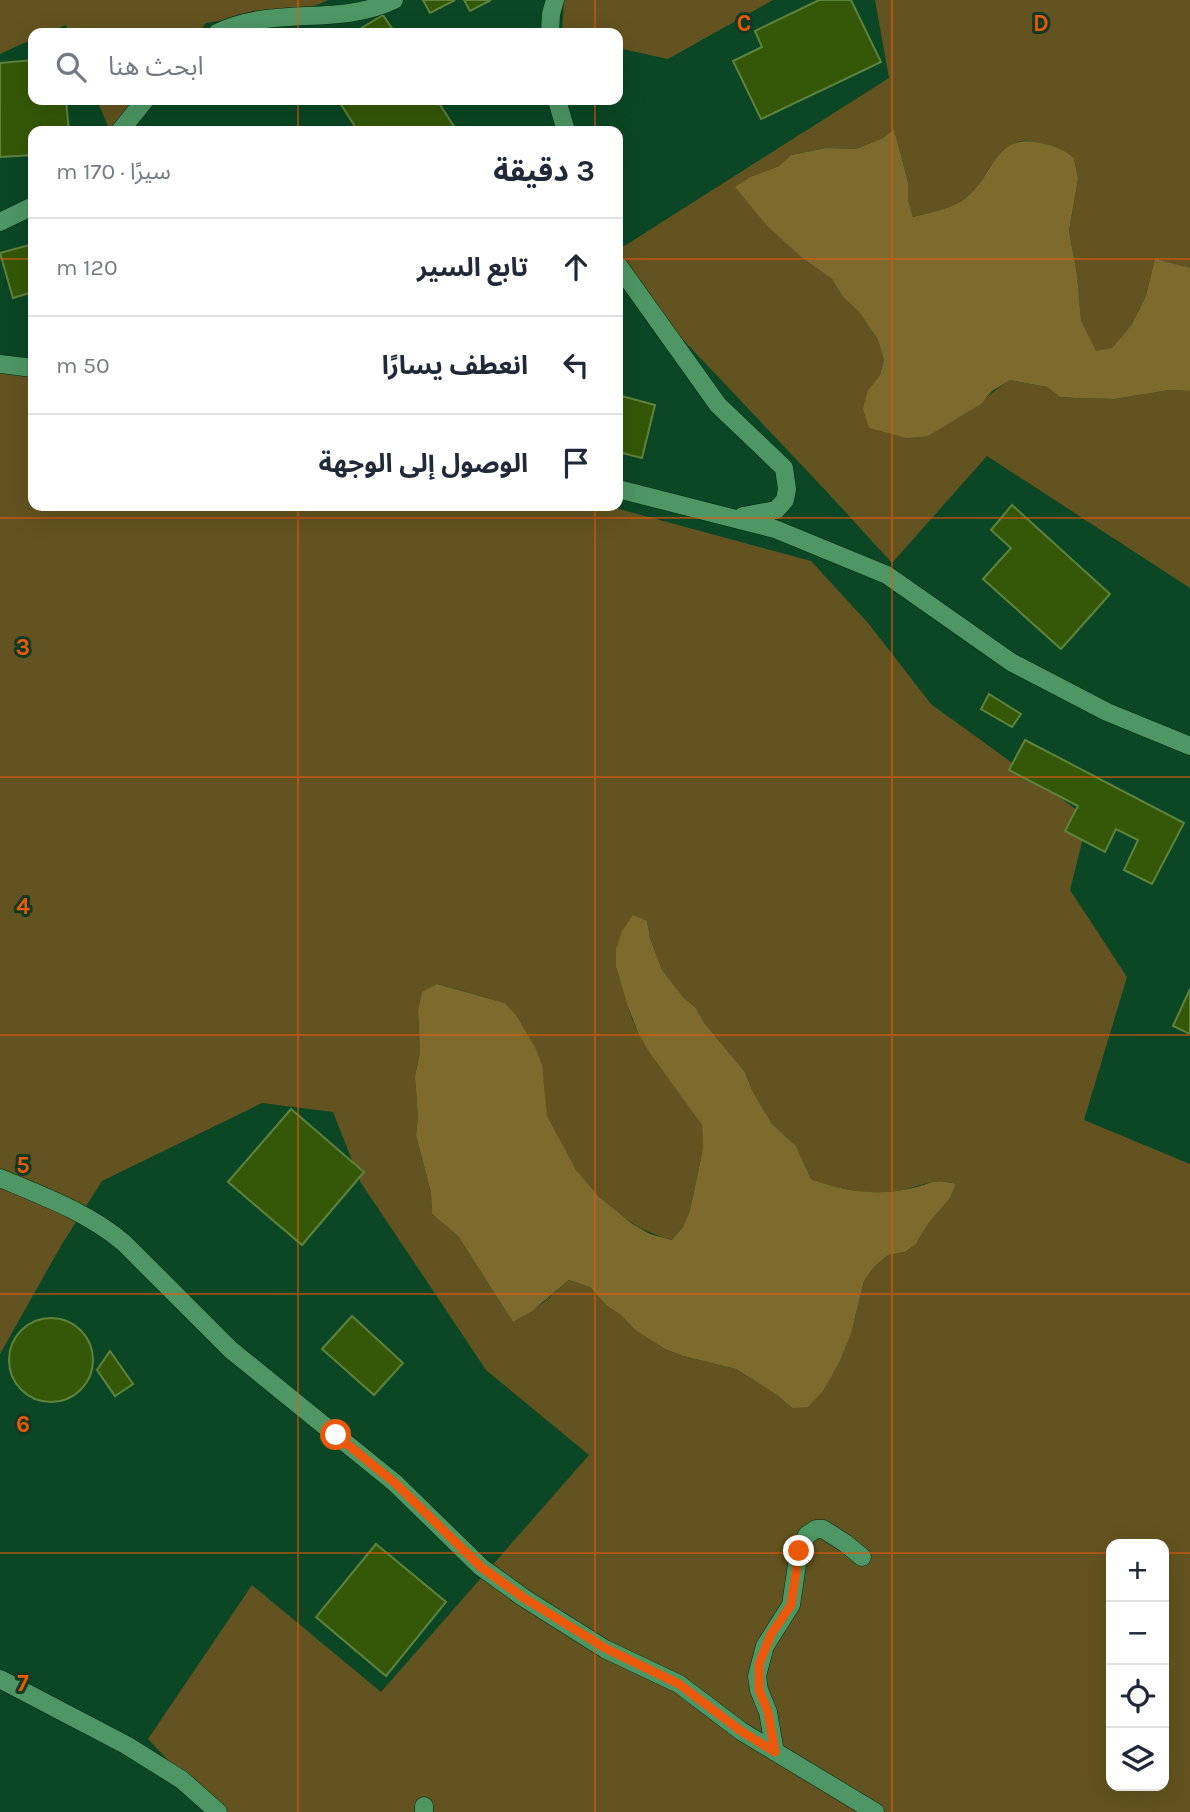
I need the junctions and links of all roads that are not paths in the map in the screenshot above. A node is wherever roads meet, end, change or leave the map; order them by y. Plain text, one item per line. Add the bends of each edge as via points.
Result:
1 (394, 0) edge
2 (555, 0) edge
3 (231, 28) edge
4 (550, 28) edge
5 (141, 105) edge
6 (558, 105) edge
7 (124, 126) edge
8 (565, 126) edge
9 (28, 208) edge
10 (0, 222) edge
11 (623, 272) edge
12 (0, 364) edge
13 (28, 367) edge
14 (623, 490) edge
15 (733, 518) junction
16 (1190, 746) edge
17 (0, 1178) edge
18 (862, 1557) dead end
19 (0, 1679) edge
20 (775, 1752) junction
21 (218, 1812) edge
22 (875, 1812) edge

1 - 3 street via 379,8 334,16 281,17
2 - 4 street
5 - 7 street
6 - 8 street
9 - 10 street
11 - 15 street via 718,405 784,468 785,500 776,510
12 - 13 street
14 - 15 street
15 - 16 street via 775,529 887,575 1012,662 1107,712
17 - 20 street via 106,1227 231,1350 395,1483 481,1567 605,1648 679,1684
18 - 20 street via 822,1529 807,1535 799,1551 791,1605 771,1634 759,1664 759,1690
19 - 21 street via 126,1745 182,1780
20 - 22 street

